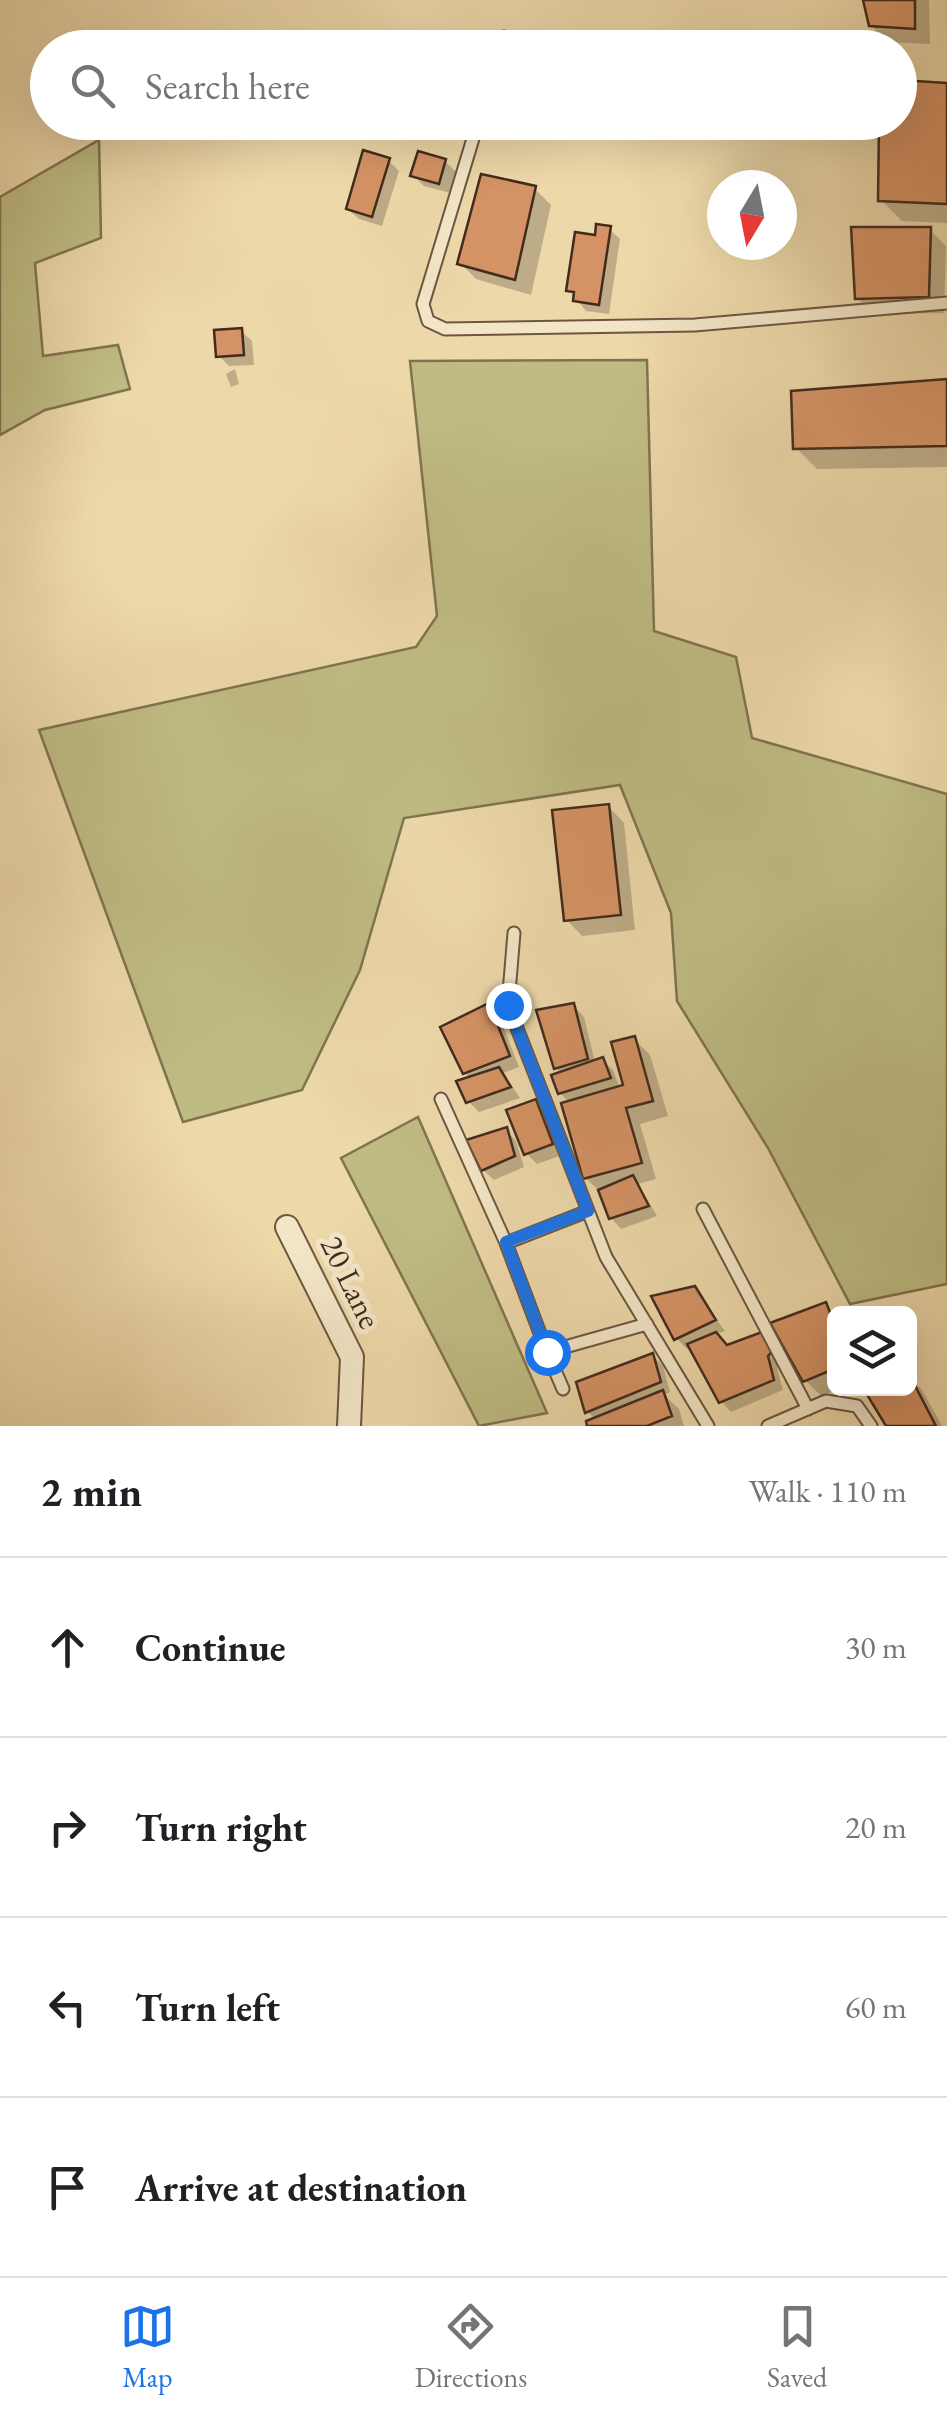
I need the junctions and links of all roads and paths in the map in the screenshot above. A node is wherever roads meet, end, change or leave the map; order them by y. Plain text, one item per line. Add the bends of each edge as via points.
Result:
1 (473, 140) edge
2 (947, 304) edge
3 (514, 932) dead end
4 (440, 1099) dead end
5 (703, 1209) dead end
6 (588, 1211) junction
7 (288, 1226) dead end
8 (506, 1242) junction
9 (646, 1324) junction
10 (547, 1352) junction
11 (562, 1389) dead end
12 (808, 1409) junction
13 (350, 1426) edge
14 (708, 1426) edge
15 (768, 1426) edge
16 (871, 1426) edge

1 - 2 lane via 423,304 428,322 444,328 695,325
3 - 6 lane via 508,1005
4 - 8 lane
5 - 12 lane
6 - 8 lane
6 - 9 lane
7 - 13 street, 20 Lane via 352,1357
8 - 10 lane
9 - 10 lane
9 - 14 lane
10 - 11 lane
12 - 15 lane
12 - 16 lane via 826,1402 857,1406

